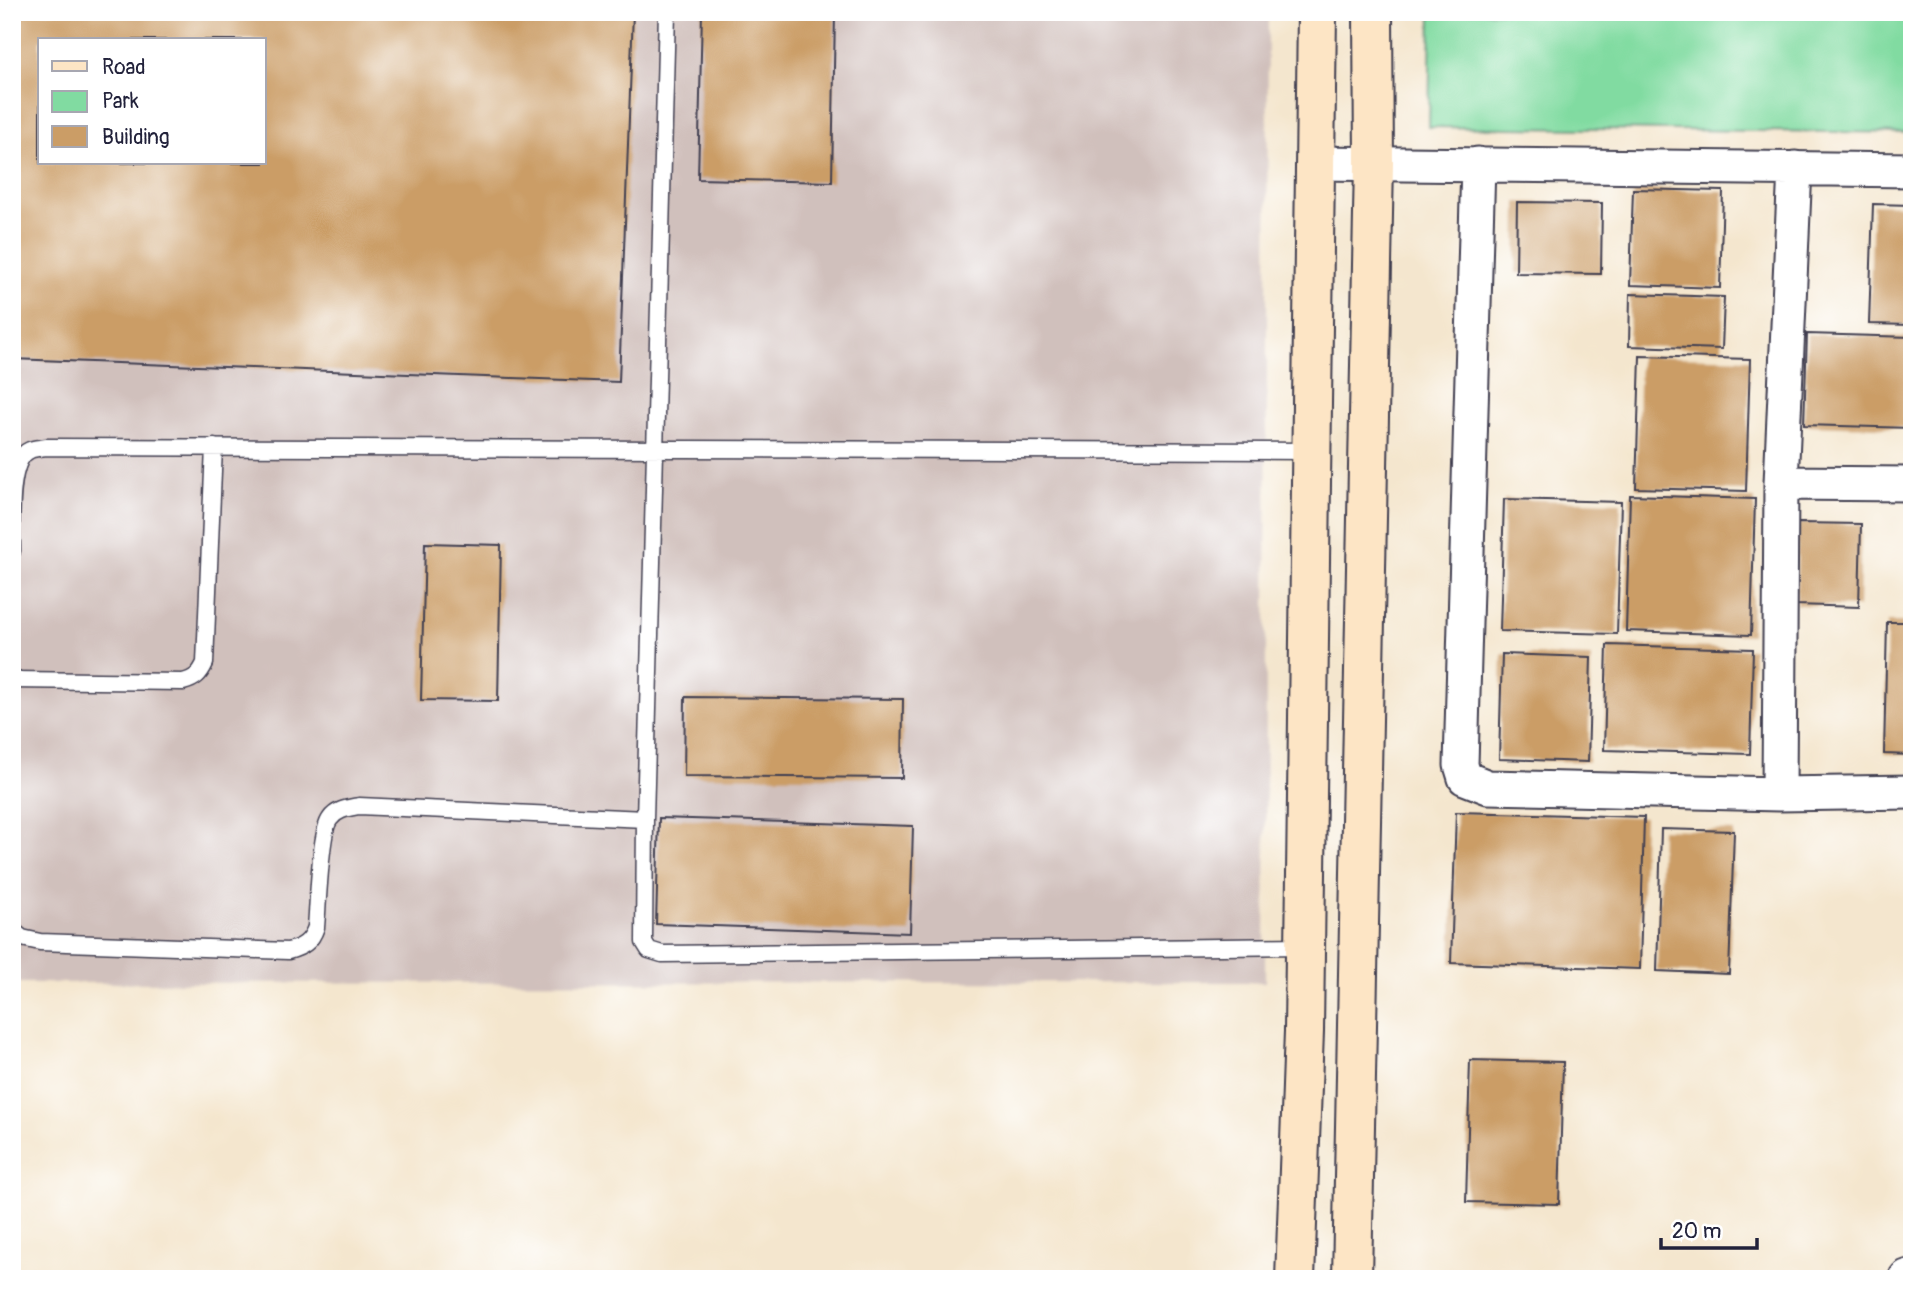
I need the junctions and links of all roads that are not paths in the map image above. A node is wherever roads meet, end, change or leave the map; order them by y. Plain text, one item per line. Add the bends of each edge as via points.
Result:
1 (667, 12) edge
2 (1317, 12) edge
3 (1373, 12) edge
4 (1316, 163) junction
5 (1374, 163) junction
6 (1478, 164) junction
7 (1795, 168) junction
8 (1912, 170) edge
9 (214, 447) junction
10 (657, 449) junction
11 (1311, 451) junction
12 (1781, 483) junction
13 (1912, 484) edge
14 (12, 551) edge
15 (12, 680) edge
16 (1912, 792) edge
17 (1779, 793) junction
18 (645, 819) junction
19 (12, 930) edge
20 (1305, 946) junction
21 (1295, 1279) edge
22 (1352, 1279) edge

1 - 10 lane
2 - 4 main road
3 - 5 main road
4 - 5 street
4 - 11 main road
5 - 6 street
5 - 22 main road
6 - 7 street
6 - 17 street via 1461,765 1465,778 1488,787
7 - 8 street
7 - 12 street
9 - 10 lane
9 - 14 lane via 29,450 19,459 13,485
9 - 15 lane via 201,672 183,682
10 - 11 lane
10 - 18 lane
11 - 20 main road
12 - 13 street
12 - 17 street
16 - 17 street
18 - 19 lane via 359,806 343,809 329,819 324,835 312,939 288,951 40,942
18 - 20 lane via 643,942 656,953
20 - 21 main road

